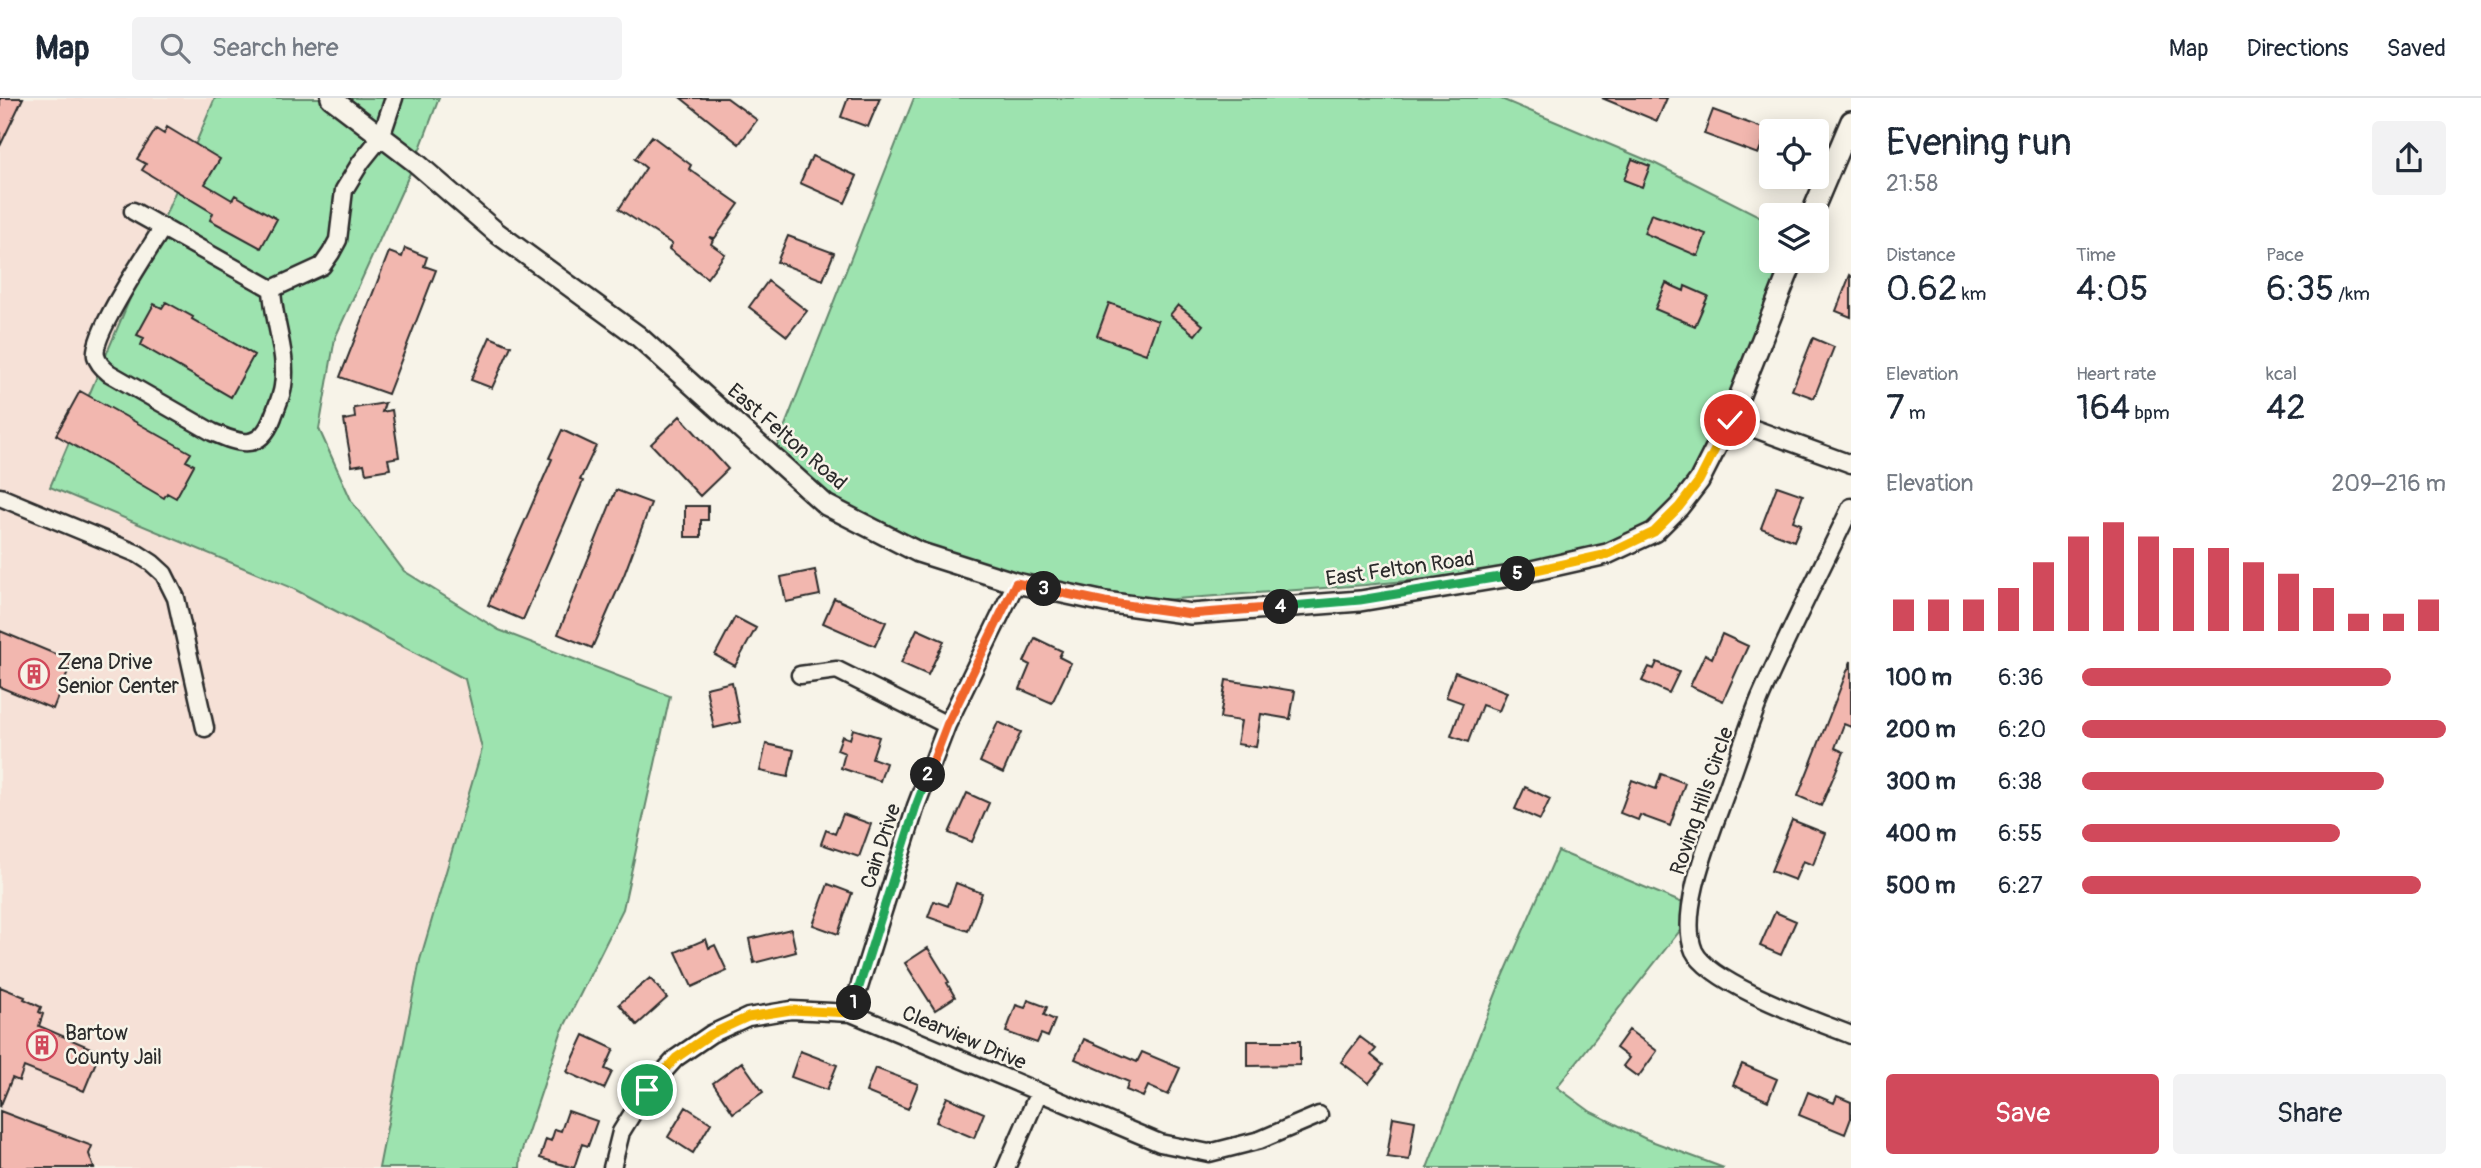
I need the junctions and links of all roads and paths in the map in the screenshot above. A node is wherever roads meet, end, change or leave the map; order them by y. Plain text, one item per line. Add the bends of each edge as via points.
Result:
1 (331, 98) edge
2 (394, 98) edge
3 (1851, 121) edge
4 (381, 137) junction
5 (1816, 203) edge
6 (133, 211) dead end
7 (163, 227) junction
8 (1788, 273) edge
9 (272, 289) junction
10 (1730, 420) junction
11 (1851, 464) edge
12 (0, 497) edge
13 (1851, 507) edge
14 (1016, 583) junction
15 (800, 675) dead end
16 (947, 725) junction
17 (205, 728) dead end
18 (851, 1013) junction
19 (1851, 1035) edge
20 (1039, 1092) junction
21 (1318, 1115) dead end
22 (611, 1168) edge
23 (1006, 1168) edge

1 - 4 street, East Felton Road
2 - 4 street
3 - 5 street
4 - 9 street via 344,190 338,240 322,266
4 - 14 street, East Felton Road via 497,233 638,335 826,505 918,552
6 - 7 street
7 - 9 street
7 - 9 street via 108,319 96,355 109,373 227,438 253,442 262,438 283,386
8 - 10 street, East Felton Road
10 - 11 street
10 - 14 street, East Felton Road via 1699,481 1679,507 1654,532 1608,554 1371,599 1191,614
12 - 17 street via 138,554 164,574 176,597
13 - 19 street, Roving Hills Circle via 1760,699 1694,887 1689,929 1701,961 1730,981
14 - 16 street, Cain Drive
15 - 16 street via 837,670
16 - 18 street, Cain Drive via 916,806
18 - 20 street, Clearview Drive
18 - 22 street, Clearview Drive via 780,1012 748,1017 711,1034 676,1058 647,1090 621,1132
20 - 21 street, Clearview Drive via 1160,1143 1209,1153 1260,1140
20 - 23 street

